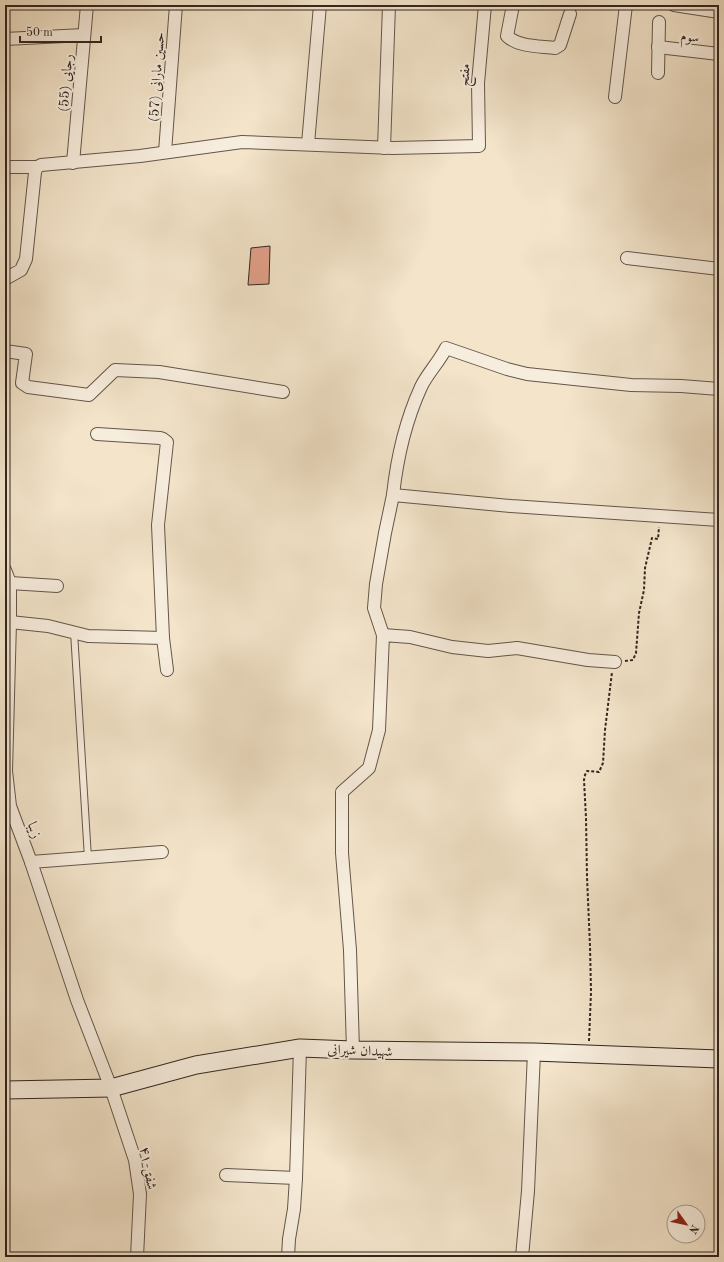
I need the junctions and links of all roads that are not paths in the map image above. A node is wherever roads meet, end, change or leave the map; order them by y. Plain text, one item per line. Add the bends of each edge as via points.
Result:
1 (87, 5) edge
2 (176, 5) edge
3 (320, 5) edge
4 (389, 5) edge
5 (485, 5) edge
6 (513, 5) edge
7 (626, 5) edge
8 (674, 5) edge
9 (719, 12) edge
10 (570, 14) dead end
11 (659, 22) dead end
12 (84, 35) junction
13 (5, 39) edge
14 (658, 48) junction
15 (719, 54) edge
16 (658, 73) dead end
17 (615, 97) dead end
18 (308, 144) junction
19 (384, 148) junction
20 (165, 152) junction
21 (72, 163) junction
22 (5, 167) edge
23 (37, 167) junction
24 (627, 258) dead end
25 (719, 269) edge
26 (5, 279) edge
27 (5, 351) edge
28 (719, 389) edge
29 (283, 392) dead end
30 (97, 434) dead end
31 (393, 495) junction
32 (719, 520) edge
33 (5, 570) edge
34 (10, 583) junction
35 (57, 586) dead end
36 (10, 622) junction
37 (74, 632) junction
38 (383, 635) junction
39 (163, 638) junction
40 (615, 662) road end
41 (166, 670) dead end
42 (162, 852) dead end
43 (88, 858) junction
44 (31, 862) junction
45 (300, 1048) junction
46 (353, 1050) junction
47 (534, 1052) junction
48 (719, 1060) edge
49 (111, 1088) junction
50 (5, 1090) edge
51 (226, 1175) dead end
52 (296, 1178) junction
53 (137, 1257) edge
54 (288, 1257) edge
55 (522, 1257) edge

1 - 12 street, رجایی (55)
2 - 20 street, حسین مارانی (57)
3 - 18 street
4 - 19 street
5 - 19 street, مفتح via 478,83 479,146
6 - 10 street via 507,36 518,43 558,47
7 - 17 street
8 - 9 street
11 - 14 street
12 - 13 street
12 - 21 street, رجایی (55)
14 - 15 street, سوم
14 - 16 street
18 - 19 street
18 - 20 street via 242,142
20 - 21 street
21 - 23 street
22 - 23 street
23 - 26 street via 26,259 21,270
24 - 25 street
27 - 29 street via 26,354 22,383 28,387 89,395 115,370 159,372
28 - 31 street via 631,385 527,374 507,370 446,348 422,386 406,423 396,466
30 - 39 street via 160,438 167,442 158,525
31 - 32 street
31 - 38 street via 376,584 374,608
33 - 34 street, زیبا
34 - 35 street
34 - 36 street, زیبا
36 - 37 street
36 - 44 street, زیبا via 6,771 10,806
37 - 39 street via 88,636
37 - 43 lane
38 - 40 street via 410,636 452,647 488,651 517,648
38 - 46 street via 379,730 371,761 369,768 342,792 342,853 350,950
39 - 41 street
42 - 43 street
43 - 44 street
44 - 49 street, زیبا via 77,1000
45 - 46 street, شهیدان شیرانی
45 - 49 street, شهیدان شیرانی via 196,1065
45 - 52 street
46 - 47 street, شهیدان شیرانی
47 - 48 street, شهیدان شیرانی
47 - 55 street via 528,1190
49 - 50 street, شهیدان شیرانی
49 - 53 street, شفق-۴۱ via 135,1160 140,1194
51 - 52 street
52 - 54 street

